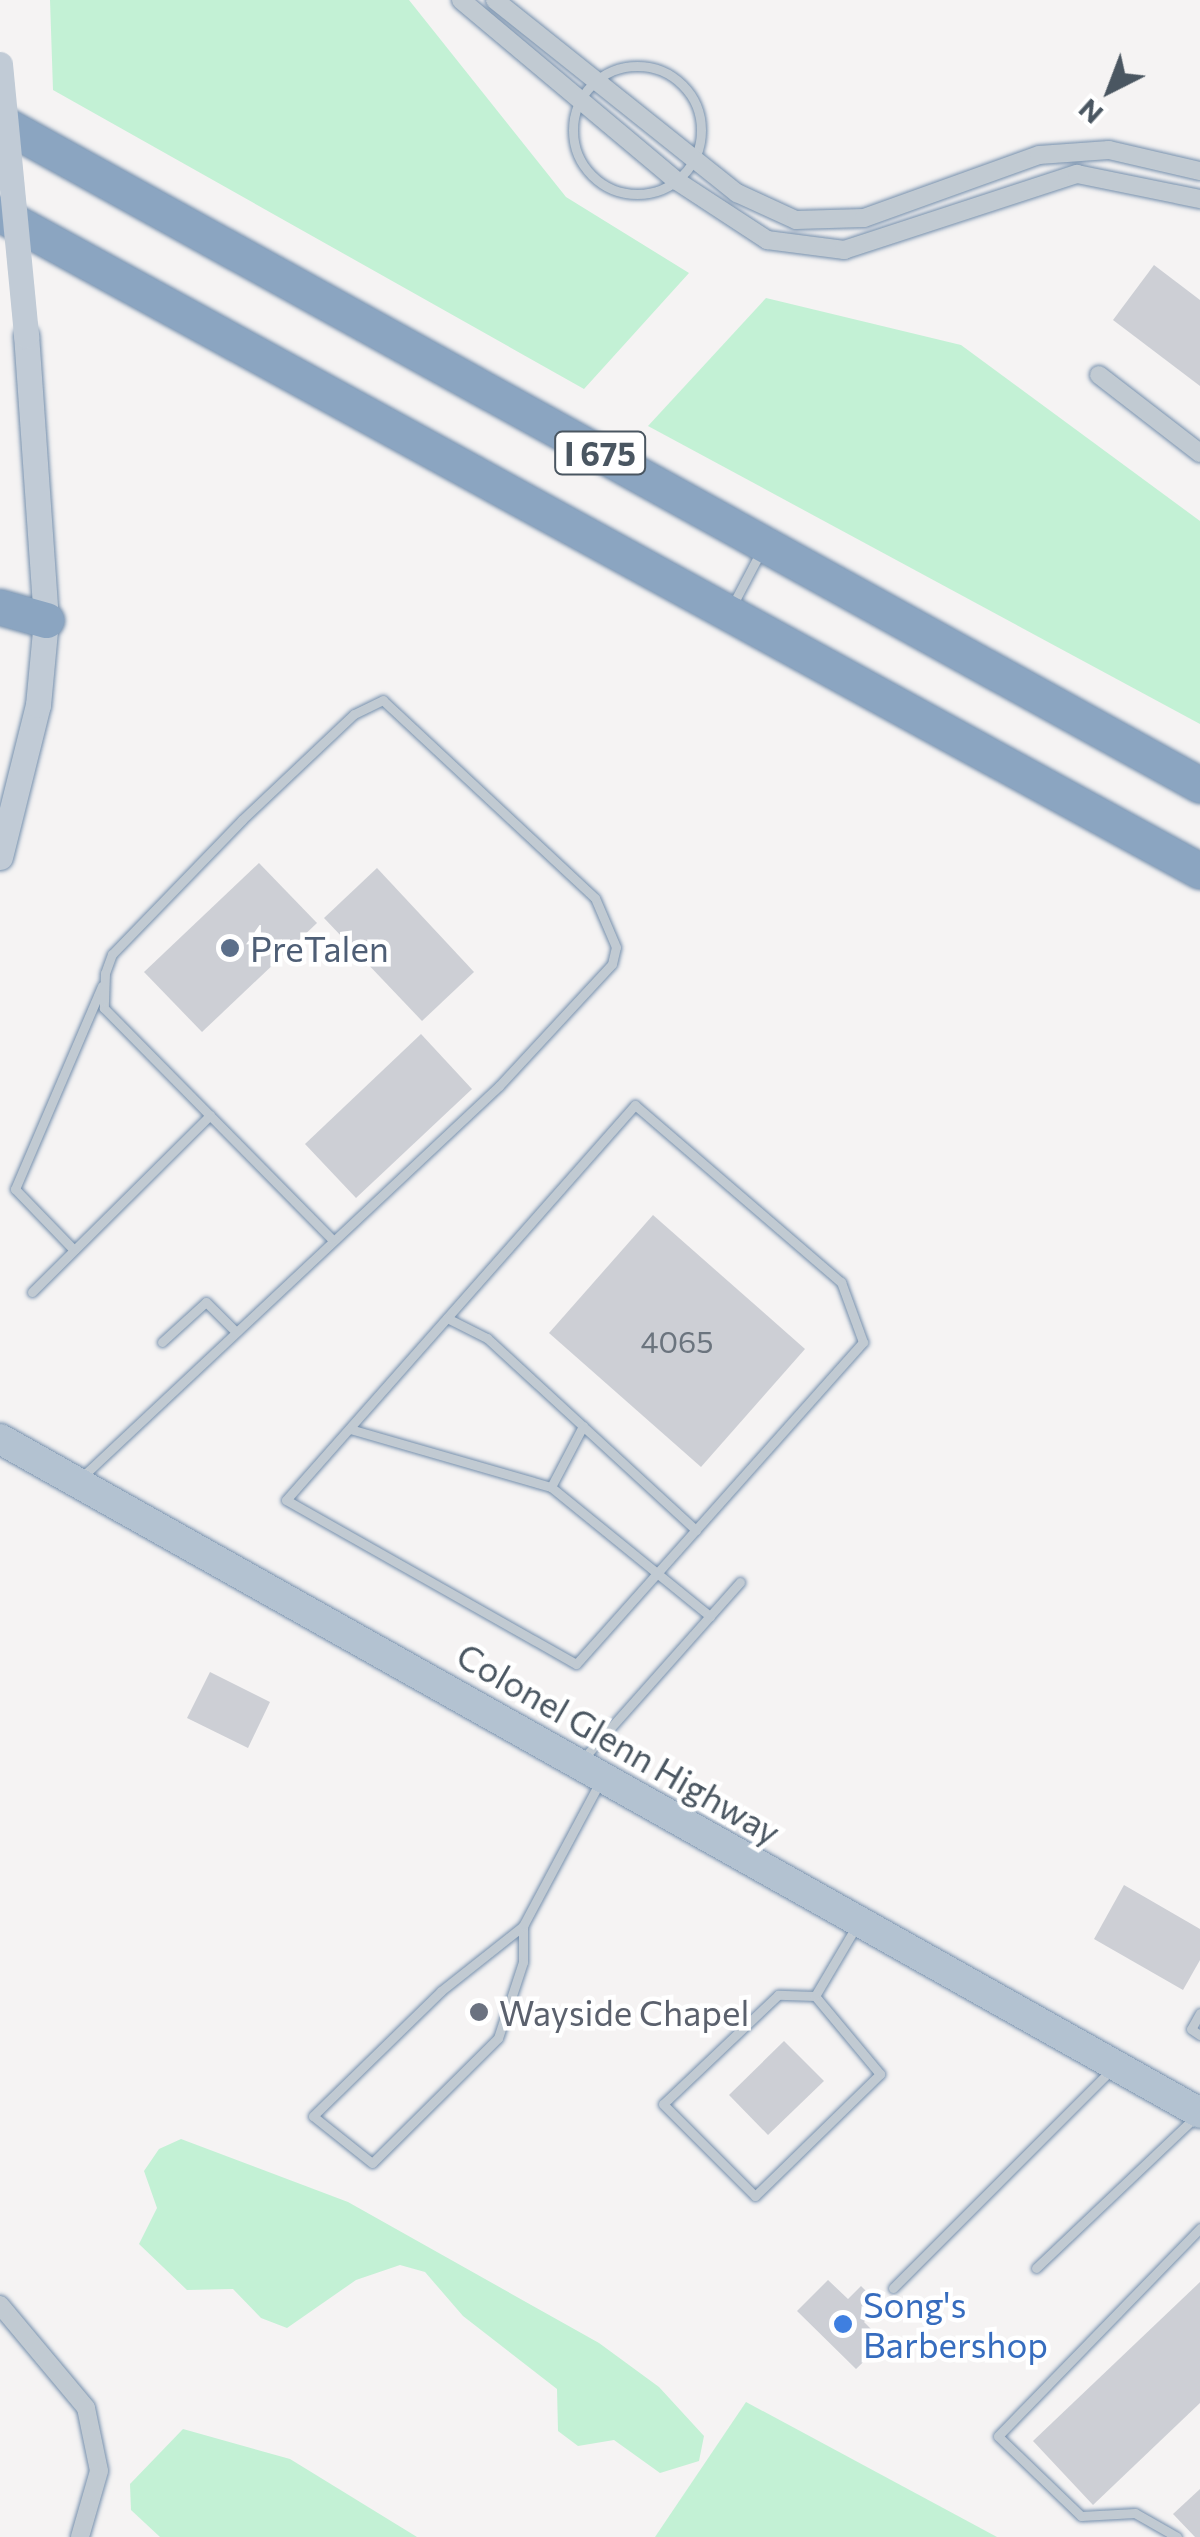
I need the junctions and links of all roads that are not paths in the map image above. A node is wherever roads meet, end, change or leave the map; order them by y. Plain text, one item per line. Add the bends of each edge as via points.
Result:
1 (461, 0) edge
2 (495, 0) edge
3 (0, 64) edge
4 (601, 77) junction
5 (579, 100) junction
6 (0, 122) edge
7 (698, 153) junction
8 (1200, 171) edge
9 (677, 181) junction
10 (1200, 199) edge
11 (0, 214) edge
12 (1099, 375) dead end
13 (1200, 453) edge
14 (764, 544) junction
15 (0, 607) edge
16 (728, 614) junction
17 (46, 620) junction
18 (1200, 785) edge
19 (0, 857) edge
20 (1200, 871) edge
21 (105, 979) junction
22 (210, 1115) junction
23 (332, 1239) junction
24 (74, 1250) junction
25 (32, 1292) dead end
26 (447, 1318) junction
27 (234, 1330) junction
28 (162, 1342) dead end
29 (583, 1426) junction
30 (350, 1429) junction
31 (0, 1439) edge
32 (76, 1483) junction
33 (551, 1487) junction
34 (696, 1530) junction
35 (658, 1572) junction
36 (740, 1582) dead end
37 (710, 1616) junction
38 (592, 1769) junction
39 (858, 1922) junction
40 (523, 1926) junction
41 (815, 1996) junction
42 (1200, 2014) edge
43 (1200, 2034) edge
44 (1115, 2066) junction
45 (1200, 2113) edge
46 (1200, 2228) edge
47 (1036, 2268) dead end
48 (893, 2288) dead end
49 (0, 2306) edge
50 (80, 2537) edge
51 (1178, 2537) edge

1 - 5 street
2 - 4 street
3 - 17 main road, bridge
4 - 5 lane
4 - 7 street
4 - 7 lane via 621,66 665,70 700,114
5 - 9 street
5 - 9 lane via 579,158 602,184 630,194
6 - 14 highway, I 675
7 - 8 street via 763,210 834,224 1038,155 1109,150
7 - 9 lane
9 - 10 street via 767,240 844,250 1077,174
11 - 16 highway, I 675
12 - 13 street
14 - 16 lane
14 - 18 highway, I 675
15 - 17 highway
16 - 20 highway, I 675
17 - 19 main road via 35,721
21 - 22 lane via 104,1008
21 - 23 lane via 112,954 374,700 406,712 595,898 616,946 601,986
21 - 24 lane via 15,1189
22 - 23 lane
22 - 24 lane
23 - 27 lane
24 - 25 lane
26 - 29 lane via 486,1338
26 - 30 lane
26 - 34 lane via 635,1104 842,1282 863,1342
27 - 28 lane via 206,1302
27 - 32 lane
29 - 33 lane
29 - 34 lane
30 - 33 lane
30 - 35 lane via 286,1500 576,1664
31 - 32 main road, Colonel Glenn Highway
32 - 38 main road, Colonel Glenn Highway
33 - 35 lane
34 - 35 lane
35 - 37 lane
36 - 37 lane
37 - 38 lane
38 - 39 main road, Colonel Glenn Highway
38 - 40 lane
39 - 41 lane
39 - 44 main road, Colonel Glenn Highway
40 - 40 lane via 441,1990 314,2116 372,2163 498,2038 523,1962
41 - 41 lane via 880,2074 755,2196 663,2104 778,1994
42 - 43 lane via 1191,2030
44 - 45 main road, Colonel Glenn Highway
44 - 48 lane
45 - 47 lane
46 - 51 lane via 998,2436 1081,2516 1136,2513
49 - 50 street via 86,2408 99,2471

